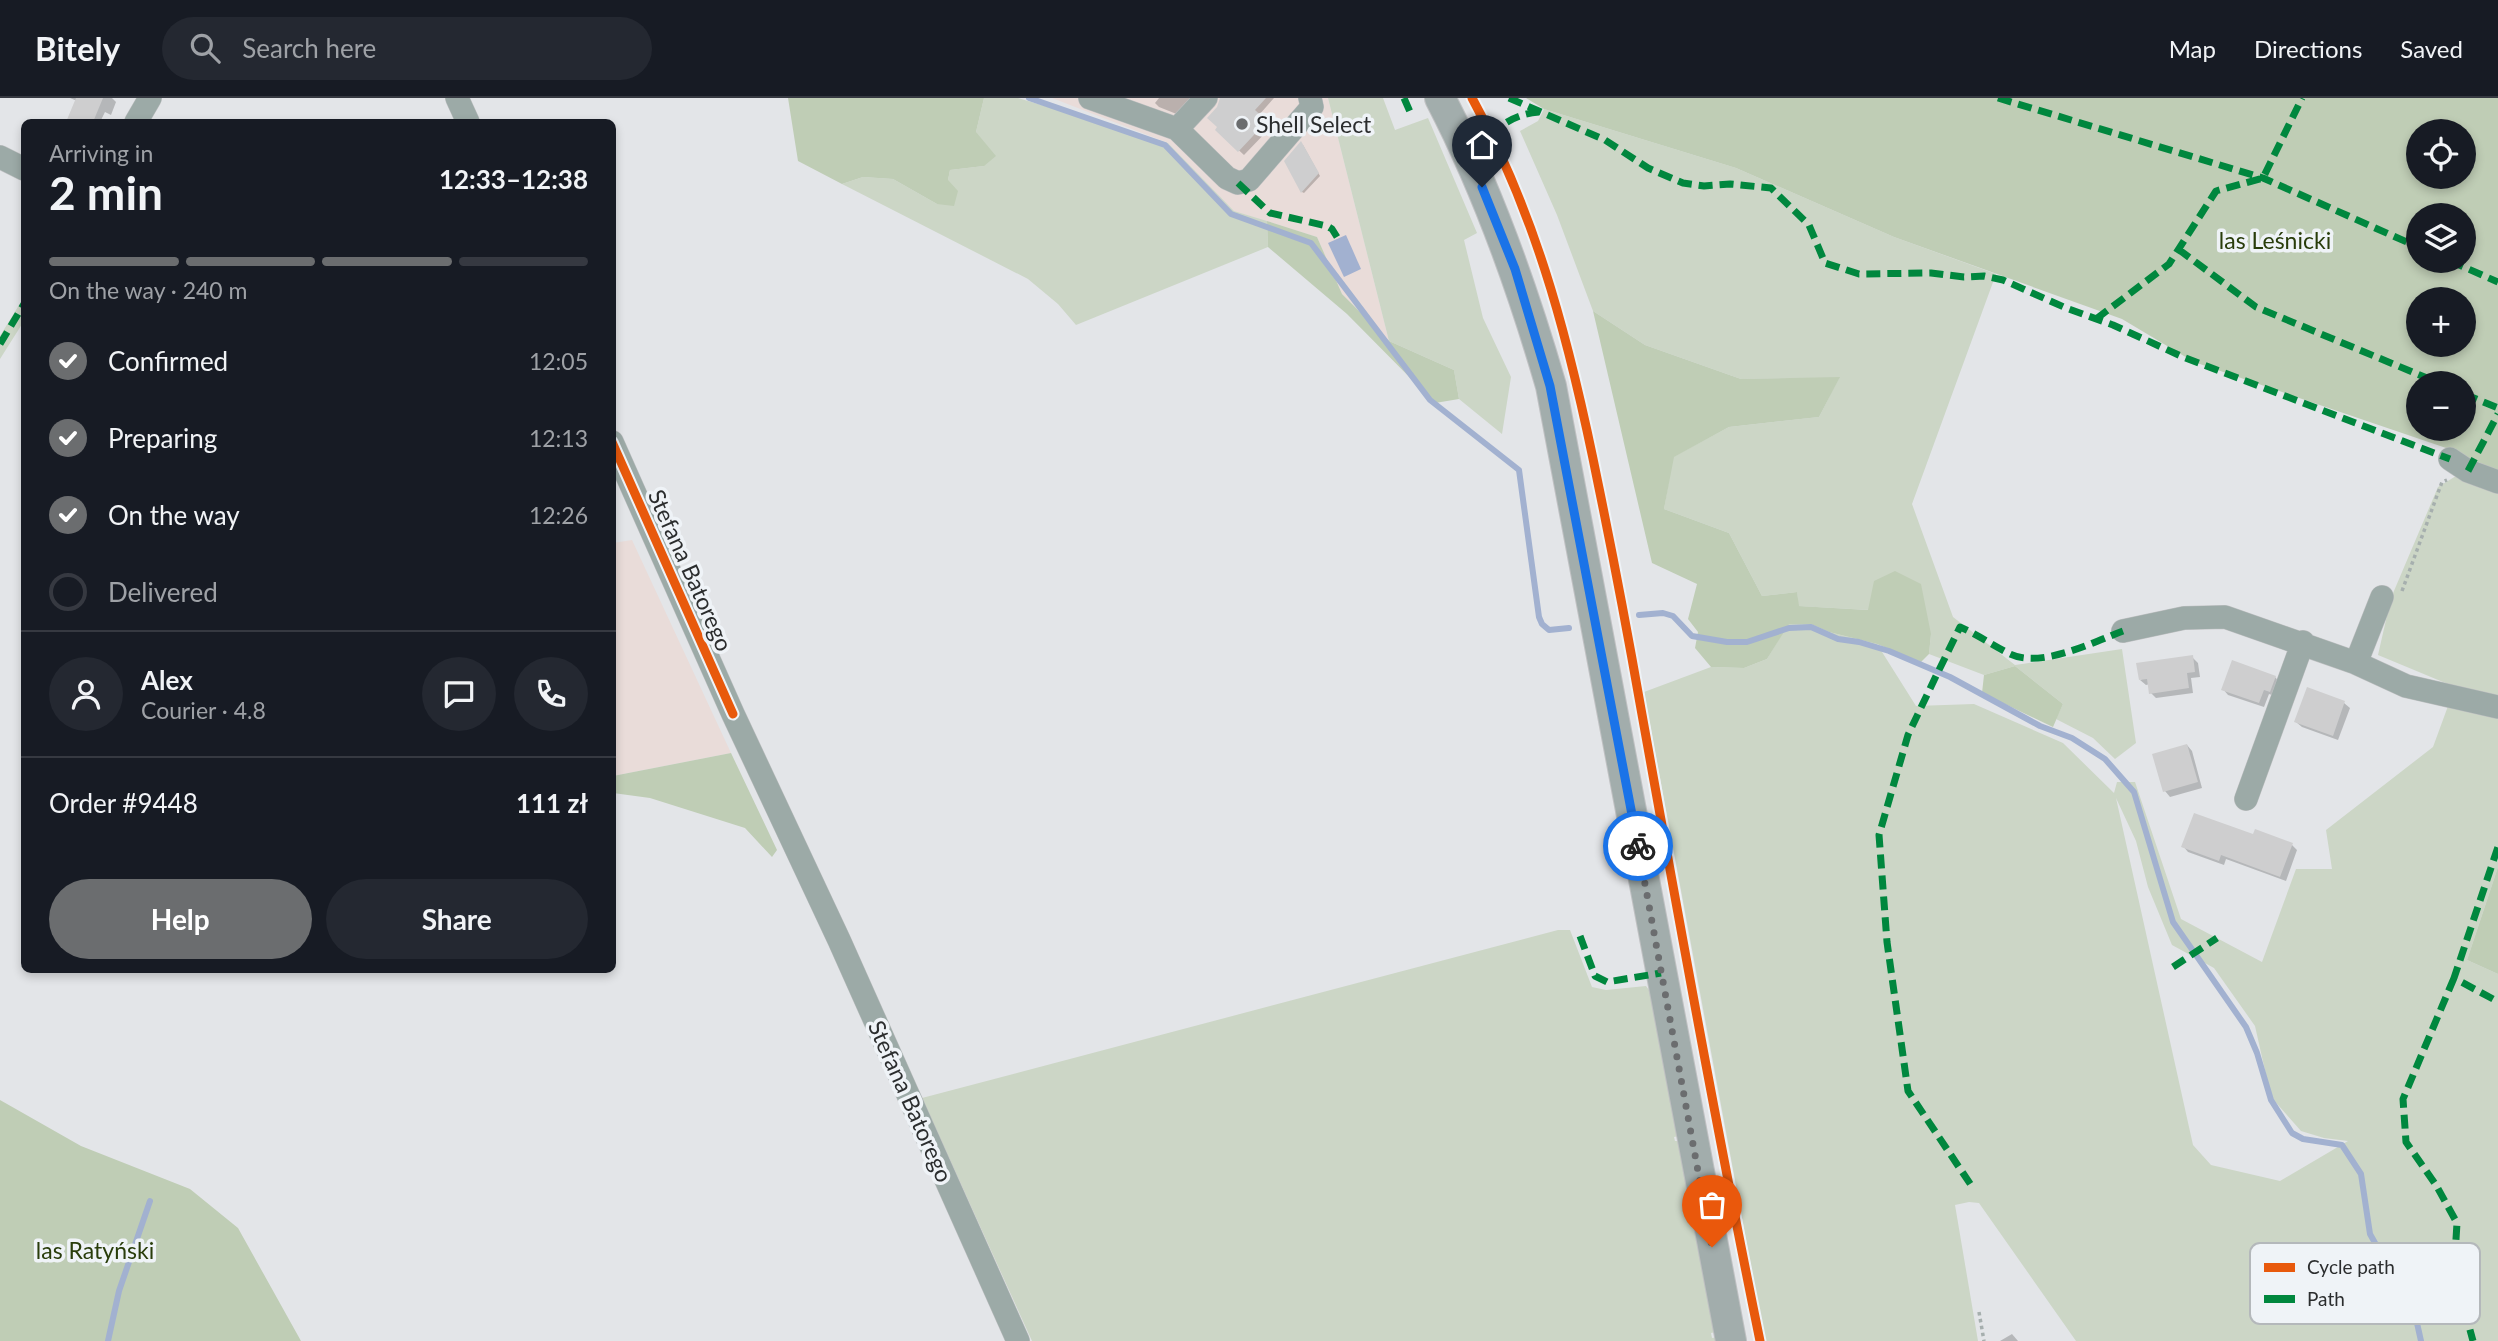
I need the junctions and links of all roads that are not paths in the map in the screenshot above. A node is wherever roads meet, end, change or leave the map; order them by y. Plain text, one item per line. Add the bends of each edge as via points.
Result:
1 (150, 98) edge
2 (457, 98) edge
3 (1206, 98) edge
4 (1310, 98) edge
5 (1440, 98) edge
6 (1100, 100) edge
7 (138, 119) edge
8 (467, 119) edge
9 (1177, 129) junction
10 (0, 158) edge
11 (21, 168) edge
12 (616, 451) edge
13 (2459, 465) road end
14 (2498, 482) edge
15 (2380, 603) road end
16 (2123, 631) dead end
17 (2303, 642) junction
18 (2356, 663) junction
19 (2498, 707) edge
20 (2246, 799) dead end
21 (1018, 1341) edge
22 (1731, 1341) edge

1 - 7 street
2 - 8 street
3 - 9 street
4 - 9 street via 1312,107 1249,180 1238,183 1227,178
5 - 22 main road via 1515,269 1550,386
6 - 9 street
10 - 11 street
12 - 21 street, Stefana Batorego
13 - 14 street
15 - 18 street
16 - 17 street via 2184,618 2225,617
17 - 18 street
17 - 20 street
18 - 19 street via 2406,685

